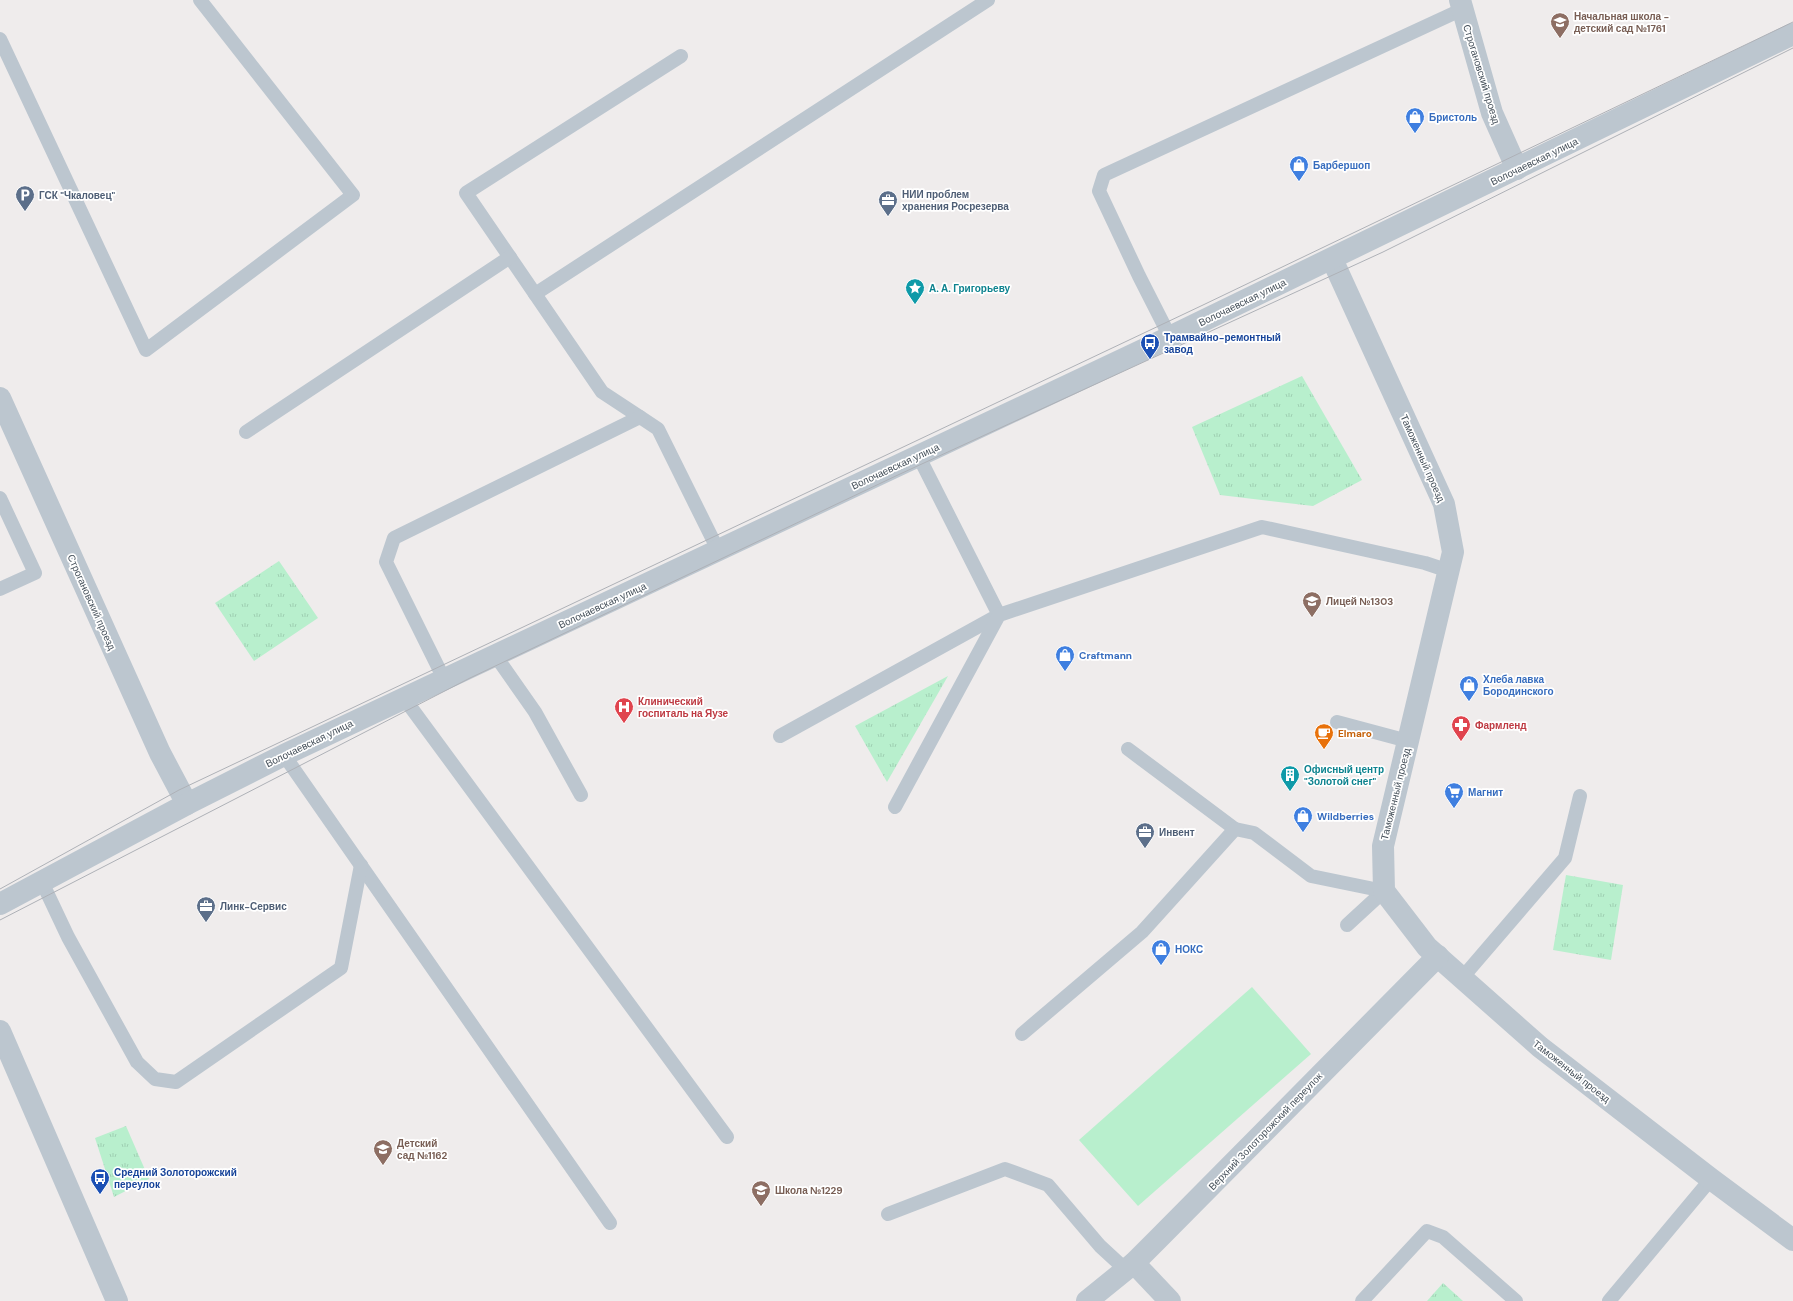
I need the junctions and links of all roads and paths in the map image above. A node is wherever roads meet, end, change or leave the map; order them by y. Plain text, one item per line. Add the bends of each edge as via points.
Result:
1 (200, 0) edge
2 (988, 0) edge
3 (1461, 4) edge
4 (1793, 34) edge
5 (0, 39) edge
6 (681, 56) dead end
7 (1517, 169) junction
8 (510, 257) junction
9 (1332, 259) junction
10 (535, 294) junction
11 (1170, 337) junction
12 (0, 398) edge
13 (640, 417) junction
14 (246, 432) dead end
15 (918, 455) junction
16 (0, 498) edge
17 (718, 550) junction
18 (1449, 571) junction
19 (0, 589) edge
20 (999, 615) junction
21 (495, 655) junction
22 (444, 679) junction
23 (404, 698) junction
24 (1337, 722) dead end
25 (780, 736) dead end
26 (1408, 741) junction
27 (1128, 749) dead end
28 (284, 755) junction
29 (582, 795) dead end
30 (1580, 796) dead end
31 (186, 804) junction
32 (895, 807) dead end
33 (1235, 829) junction
34 (361, 865) junction
35 (42, 882) junction
36 (1384, 891) junction
37 (0, 904) edge
38 (1347, 925) dead end
39 (1438, 956) junction
40 (1462, 978) junction
41 (0, 1031) edge
42 (1022, 1034) dead end
43 (727, 1137) dead end
44 (1711, 1179) junction
45 (888, 1214) dead end
46 (610, 1223) dead end
47 (1793, 1240) edge
48 (1130, 1267) junction
49 (117, 1301) edge
50 (1088, 1301) edge
51 (1170, 1301) edge
52 (1362, 1301) edge
53 (1516, 1301) edge
54 (1609, 1301) edge

1 - 5 lane via 353,195 146,350
2 - 10 lane
3 - 7 street, Строгановский проезд via 1491,110
3 - 11 lane via 1104,176 1099,191
4 - 7 street, Волочаевская улица
6 - 8 lane via 466,193
7 - 9 street, Волочаевская улица
8 - 10 lane
8 - 14 lane
9 - 11 street, Волочаевская улица
9 - 18 street, Таможенный проезд via 1444,504 1453,552
10 - 13 lane via 602,392
11 - 15 street, Волочаевская улица
12 - 31 street, Строгановский проезд via 160,753
13 - 17 lane via 658,429
13 - 22 lane via 394,538 386,562
15 - 17 street, Волочаевская улица
15 - 20 lane
16 - 19 lane via 34,573
17 - 21 street, Волочаевская улица
18 - 20 lane via 1262,527
18 - 26 street, Таможенный проезд
20 - 25 lane
20 - 32 lane
21 - 22 street, Волочаевская улица
21 - 29 lane via 535,712
22 - 23 street, Волочаевская улица
23 - 28 street, Волочаевская улица
23 - 43 lane
24 - 26 lane
26 - 36 street, Таможенный проезд via 1383,846
27 - 33 lane
28 - 31 street, Волочаевская улица
28 - 34 lane
30 - 40 lane via 1565,858
31 - 35 street, Волочаевская улица
33 - 36 lane via 1254,833 1311,876
33 - 42 lane via 1142,932
34 - 35 lane via 341,968 176,1082 155,1079 137,1062 68,937
34 - 46 lane
35 - 37 street, Волочаевская улица
36 - 38 lane
36 - 39 street, Таможенный проезд via 1427,947
39 - 40 street, Таможенный проезд
39 - 48 street, Верхний Золоторожский переулок
40 - 44 street, Таможенный проезд via 1540,1047
41 - 49 street
44 - 47 street, Таможенный проезд
44 - 54 lane
45 - 48 lane via 1005,1169 1048,1185 1100,1246
48 - 50 street, Верхний Золоторожский переулок
48 - 51 street
52 - 53 lane via 1427,1231 1443,1237

